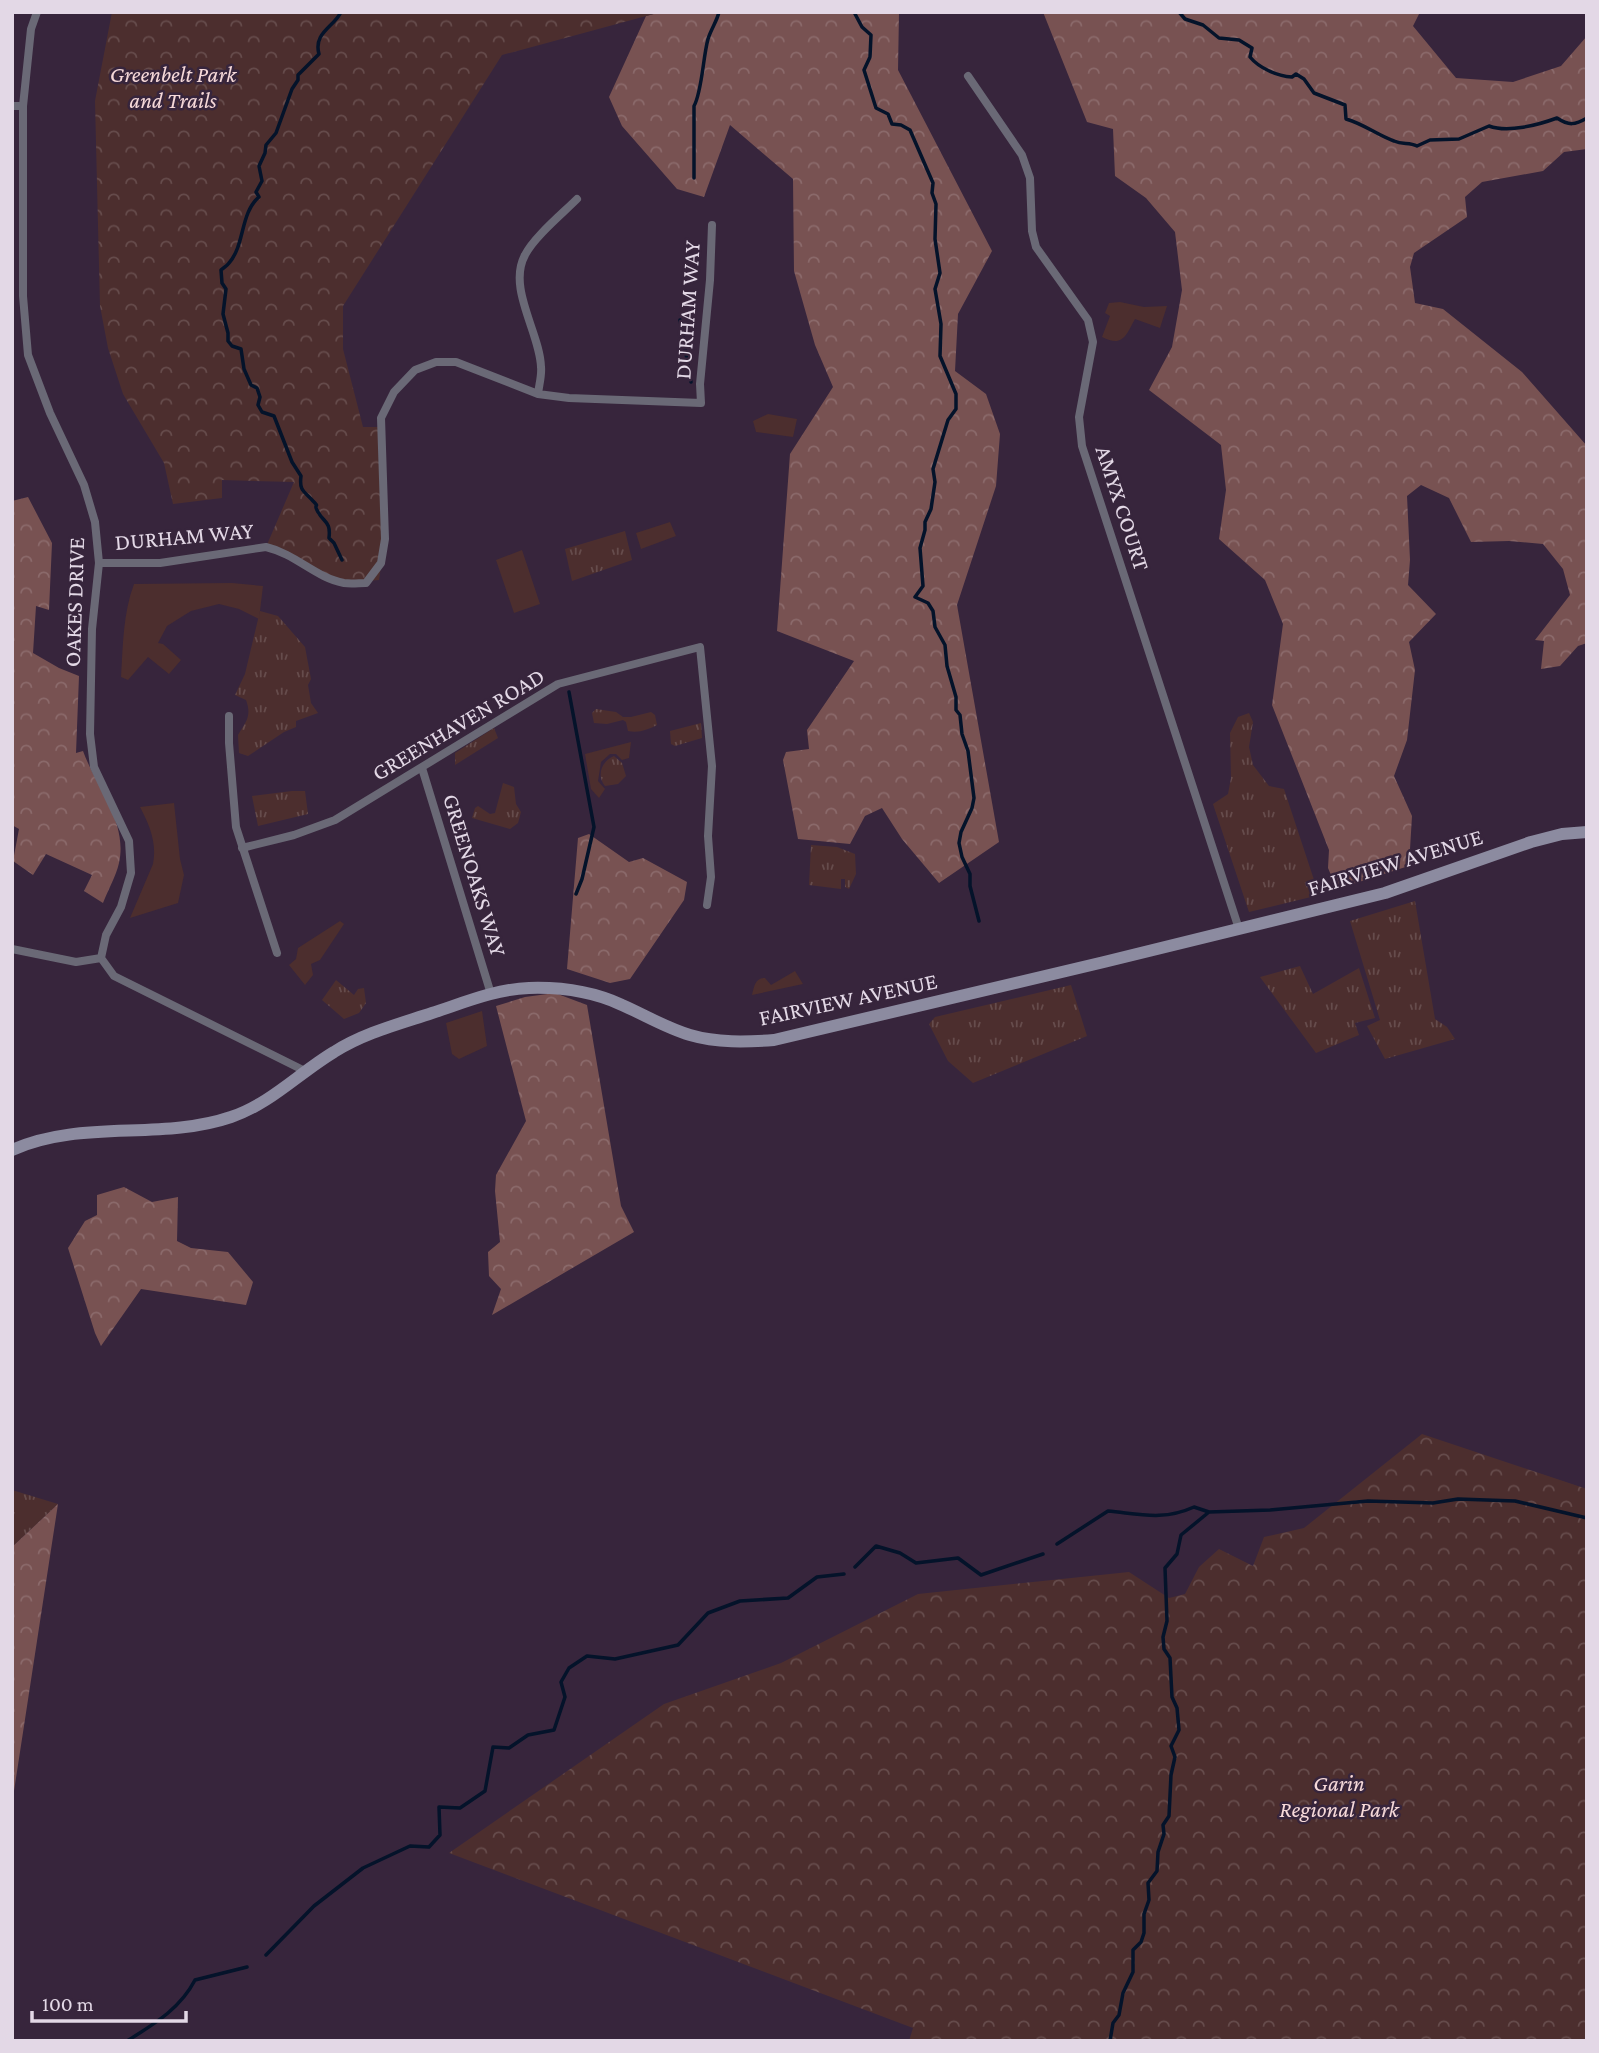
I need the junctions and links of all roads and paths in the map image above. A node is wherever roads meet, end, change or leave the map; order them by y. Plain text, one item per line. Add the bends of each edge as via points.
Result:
1 (37, 12) edge
2 (968, 76) dead end
3 (12, 106) edge
4 (23, 106) junction
5 (577, 199) dead end
6 (712, 225) dead end
7 (538, 394) junction
8 (99, 563) junction
9 (229, 716) dead end
10 (422, 768) junction
11 (1587, 832) edge
12 (242, 848) junction
13 (707, 905) dead end
14 (1239, 929) junction
15 (12, 948) edge
16 (277, 953) dead end
17 (101, 958) junction
18 (491, 995) junction
19 (305, 1071) junction
20 (12, 1150) edge

1 - 4 street, OAKES DRIVE
2 - 14 street, AMYX COURT via 1022,155 1030,178 1036,247 1088,320 1093,342 1079,417 1082,446
3 - 4 street
4 - 8 street, OAKES DRIVE via 23,296 28,355 84,485 95,522
5 - 7 street via 525,255 521,268 521,292 541,365
6 - 7 street, DURHAM WAY via 701,403
7 - 8 street, DURHAM WAY via 456,362 436,362 415,370 394,393 381,418 385,539 381,563 366,583 326,577 282,551 266,547 160,563
8 - 17 street, OAKES DRIVE via 92,629 90,734 94,767 129,841 131,873
9 - 12 street via 236,827
10 - 12 street, GREENHAVEN ROAD via 335,820
10 - 13 street, GREENHAVEN ROAD via 558,684 699,647 712,766
10 - 18 street, GREENOAKS WAY
11 - 14 main road, FAIRVIEW AVENUE via 1531,842 1385,893
12 - 16 street
14 - 18 main road, FAIRVIEW AVENUE via 774,1040 690,1035 580,992 527,988
15 - 17 street via 76,962
17 - 19 street via 114,976
18 - 19 main road, FAIRVIEW AVENUE via 365,1035
19 - 20 main road, FAIRVIEW AVENUE via 247,1110 214,1122 52,1137

